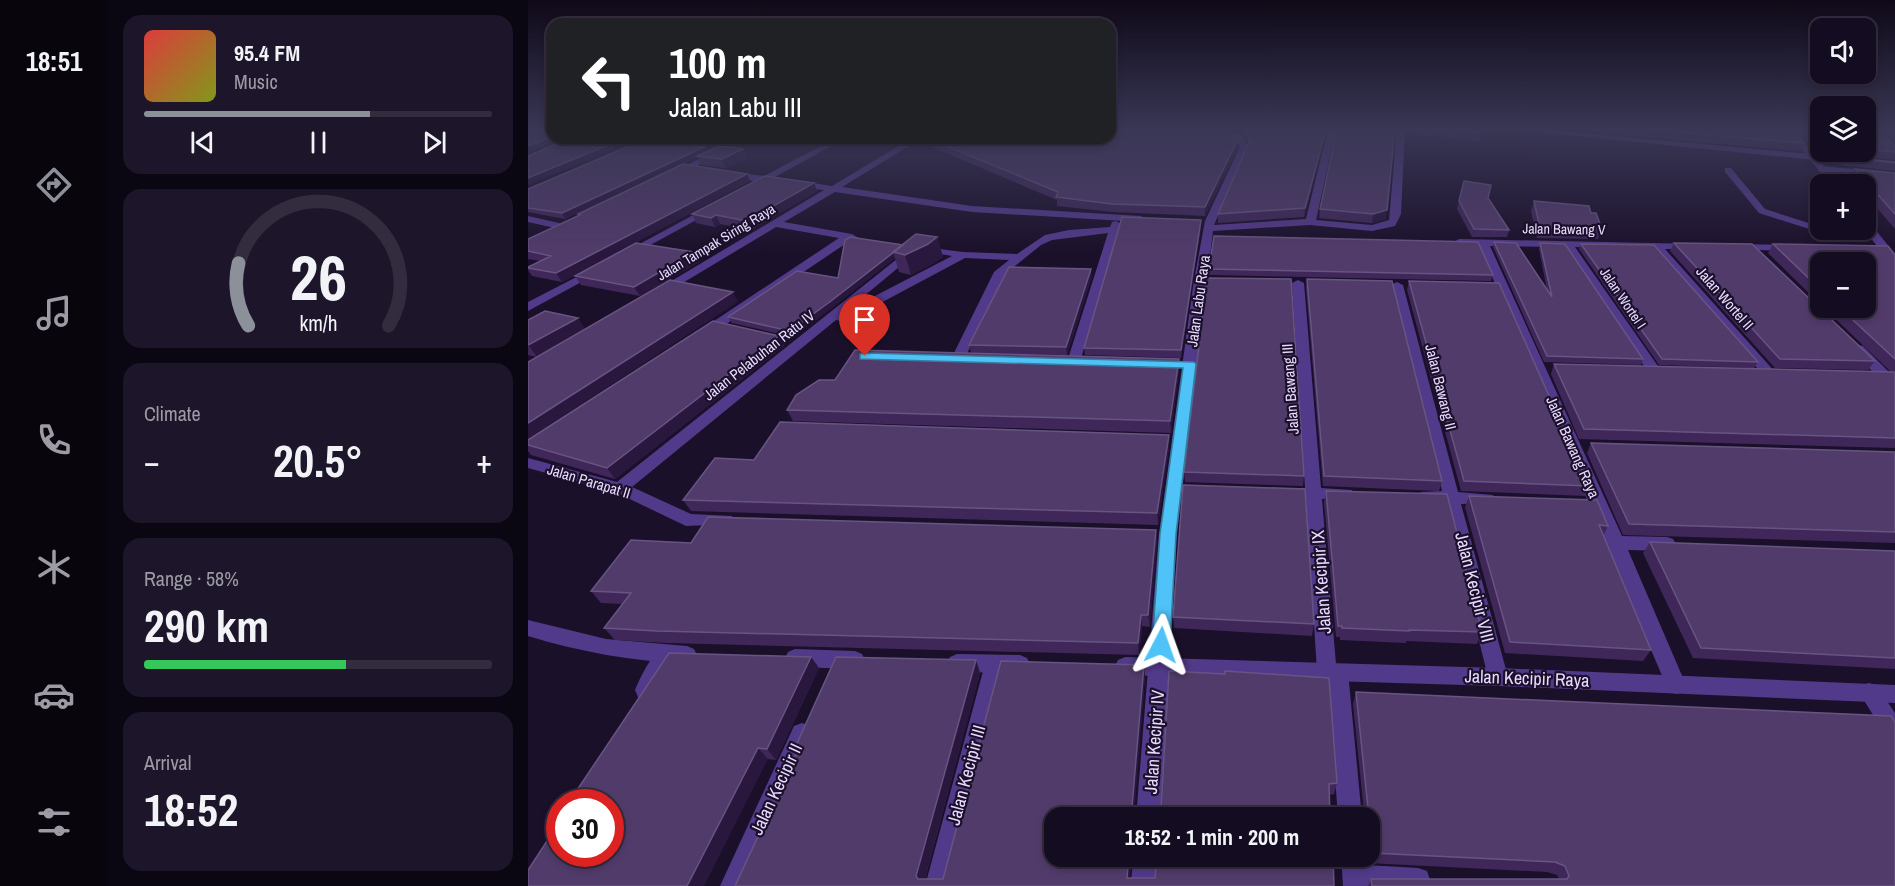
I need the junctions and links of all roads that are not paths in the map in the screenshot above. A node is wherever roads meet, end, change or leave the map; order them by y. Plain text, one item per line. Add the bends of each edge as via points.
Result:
1 (681, 170) edge
2 (782, 170) edge
3 (864, 170) edge
4 (1233, 170) edge
5 (1322, 170) edge
6 (1398, 170) edge
7 (1728, 170) dead end
8 (1858, 170) edge
9 (721, 172) edge
10 (1895, 176) edge
11 (668, 177) edge
12 (766, 179) junction
13 (833, 189) junction
14 (745, 190) edge
15 (725, 201) edge
16 (1118, 218) junction
17 (528, 219) edge
18 (1154, 219) edge
19 (574, 222) edge
20 (1310, 222) junction
21 (776, 224) junction
22 (1207, 226) junction
23 (564, 227) junction
24 (1810, 227) edge
25 (1114, 230) junction
26 (546, 235) edge
27 (1255, 237) edge
28 (1876, 238) edge
29 (1447, 242) edge
30 (1483, 243) junction
31 (1568, 244) junction
32 (1656, 244) junction
33 (1704, 246) edge
34 (1728, 247) edge
35 (1752, 247) junction
36 (1798, 248) edge
37 (1866, 250) edge
38 (1884, 250) junction
39 (963, 255) junction
40 (1019, 257) junction
41 (1895, 261) edge
42 (1769, 263) edge
43 (1298, 282) dead end
44 (1397, 285) dead end
45 (656, 295) edge
46 (528, 307) edge
47 (716, 326) junction
48 (737, 330) edge
49 (812, 335) junction
50 (1844, 336) edge
51 (696, 339) edge
52 (778, 339) edge
53 (799, 344) junction
54 (958, 359) edge
55 (1074, 362) edge
56 (1630, 369) edge
57 (1746, 372) edge
58 (1863, 376) edge
59 (1891, 377) edge
60 (528, 463) edge
61 (620, 488) junction
62 (1268, 492) edge
63 (1314, 494) junction
64 (1360, 495) edge
65 (1406, 496) edge
66 (1452, 497) junction
67 (1508, 500) edge
68 (1575, 502) edge
69 (1598, 504) junction
70 (747, 521) edge
71 (1616, 543) junction
72 (1686, 545) edge
73 (528, 628) edge
74 (667, 654) junction
75 (700, 656) edge
76 (779, 658) edge
77 (836, 659) junction
78 (870, 660) edge
79 (938, 662) edge
80 (995, 664) junction
81 (1042, 665) edge
82 (1101, 666) edge
83 (1159, 667) junction
84 (1333, 671) junction
85 (1498, 676) junction
86 (826, 681) edge
87 (1676, 685) junction
88 (1869, 692) junction
89 (1895, 694) edge
90 (636, 704) edge
91 (811, 713) edge
92 (1895, 731) edge
93 (1149, 807) edge
94 (1349, 807) edge
95 (1144, 867) edge
96 (1354, 873) edge
97 (1439, 881) edge
98 (732, 886) edge
99 (936, 886) edge
100 (1143, 886) edge

1 - 11 street
2 - 12 street
3 - 13 street, Jalan Tampak Siring Raya
4 - 22 street, Jalan Labu Raya
5 - 20 street
6 - 20 street via 1394,221 1383,227 1367,228
7 - 24 lane via 1762,212
8 - 10 street
9 - 12 street
12 - 13 street
12 - 14 street
13 - 16 street via 972,209
13 - 21 street, Jalan Tampak Siring Raya
15 - 46 street
16 - 18 street
16 - 25 street
17 - 23 street
19 - 23 street
20 - 22 street
21 - 45 street, Jalan Tampak Siring Raya
21 - 47 street via 854,237
22 - 27 street
22 - 83 street, Jalan Labu Raya via 1206,280 1184,364 1175,440 1180,489 1162,534
23 - 26 street
25 - 40 street via 1049,237
25 - 55 street
28 - 38 street
29 - 30 street, Jalan Bawang V
30 - 31 street, Jalan Bawang V
30 - 69 street, Jalan Bawang Raya via 1495,287 1544,368 1579,447
31 - 32 street, Jalan Bawang V
31 - 56 street, Jalan Wortel I via 1659,370
32 - 33 street, Jalan Bawang V
32 - 57 street, Jalan Wortel II via 1775,373
34 - 35 street
35 - 36 street
35 - 42 street
37 - 38 street
38 - 41 street
39 - 40 street
39 - 49 street
39 - 49 street, Jalan Pelabuhan Ratu IV via 912,247
40 - 54 street via 1000,272
43 - 63 street, Jalan Bawang III
44 - 66 street, Jalan Bawang II
47 - 48 street
47 - 51 street
49 - 53 street, Jalan Pelabuhan Ratu IV
50 - 59 street
52 - 53 street
53 - 61 street, Jalan Pelabuhan Ratu IV
58 - 59 street
60 - 61 street, Jalan Parapat II
61 - 70 street, Jalan Parapat II via 686,520
62 - 63 street
63 - 64 street
63 - 84 street, Jalan Kecipir IX
65 - 66 street
66 - 67 street
66 - 85 street, Jalan Kecipir VIII
68 - 69 street
69 - 71 street, Jalan Bawang Raya
71 - 72 street
71 - 87 street, Jalan Bawang Raya
73 - 74 street via 614,651
74 - 75 street
74 - 90 street
76 - 77 street
77 - 78 street
77 - 86 street
79 - 80 street
80 - 81 street
80 - 99 street, Jalan Kecipir III
82 - 83 street, Jalan Kecipir Raya
83 - 84 street, Jalan Kecipir Raya
83 - 93 street, Jalan Kecipir IV
84 - 85 street, Jalan Kecipir Raya
84 - 94 street, Jalan Kecipir IX
85 - 87 street, Jalan Kecipir Raya
87 - 88 street, Jalan Kecipir Raya
88 - 89 street, Jalan Kecipir Raya
88 - 92 street
91 - 98 street, Jalan Kecipir II
95 - 100 street
96 - 97 street

